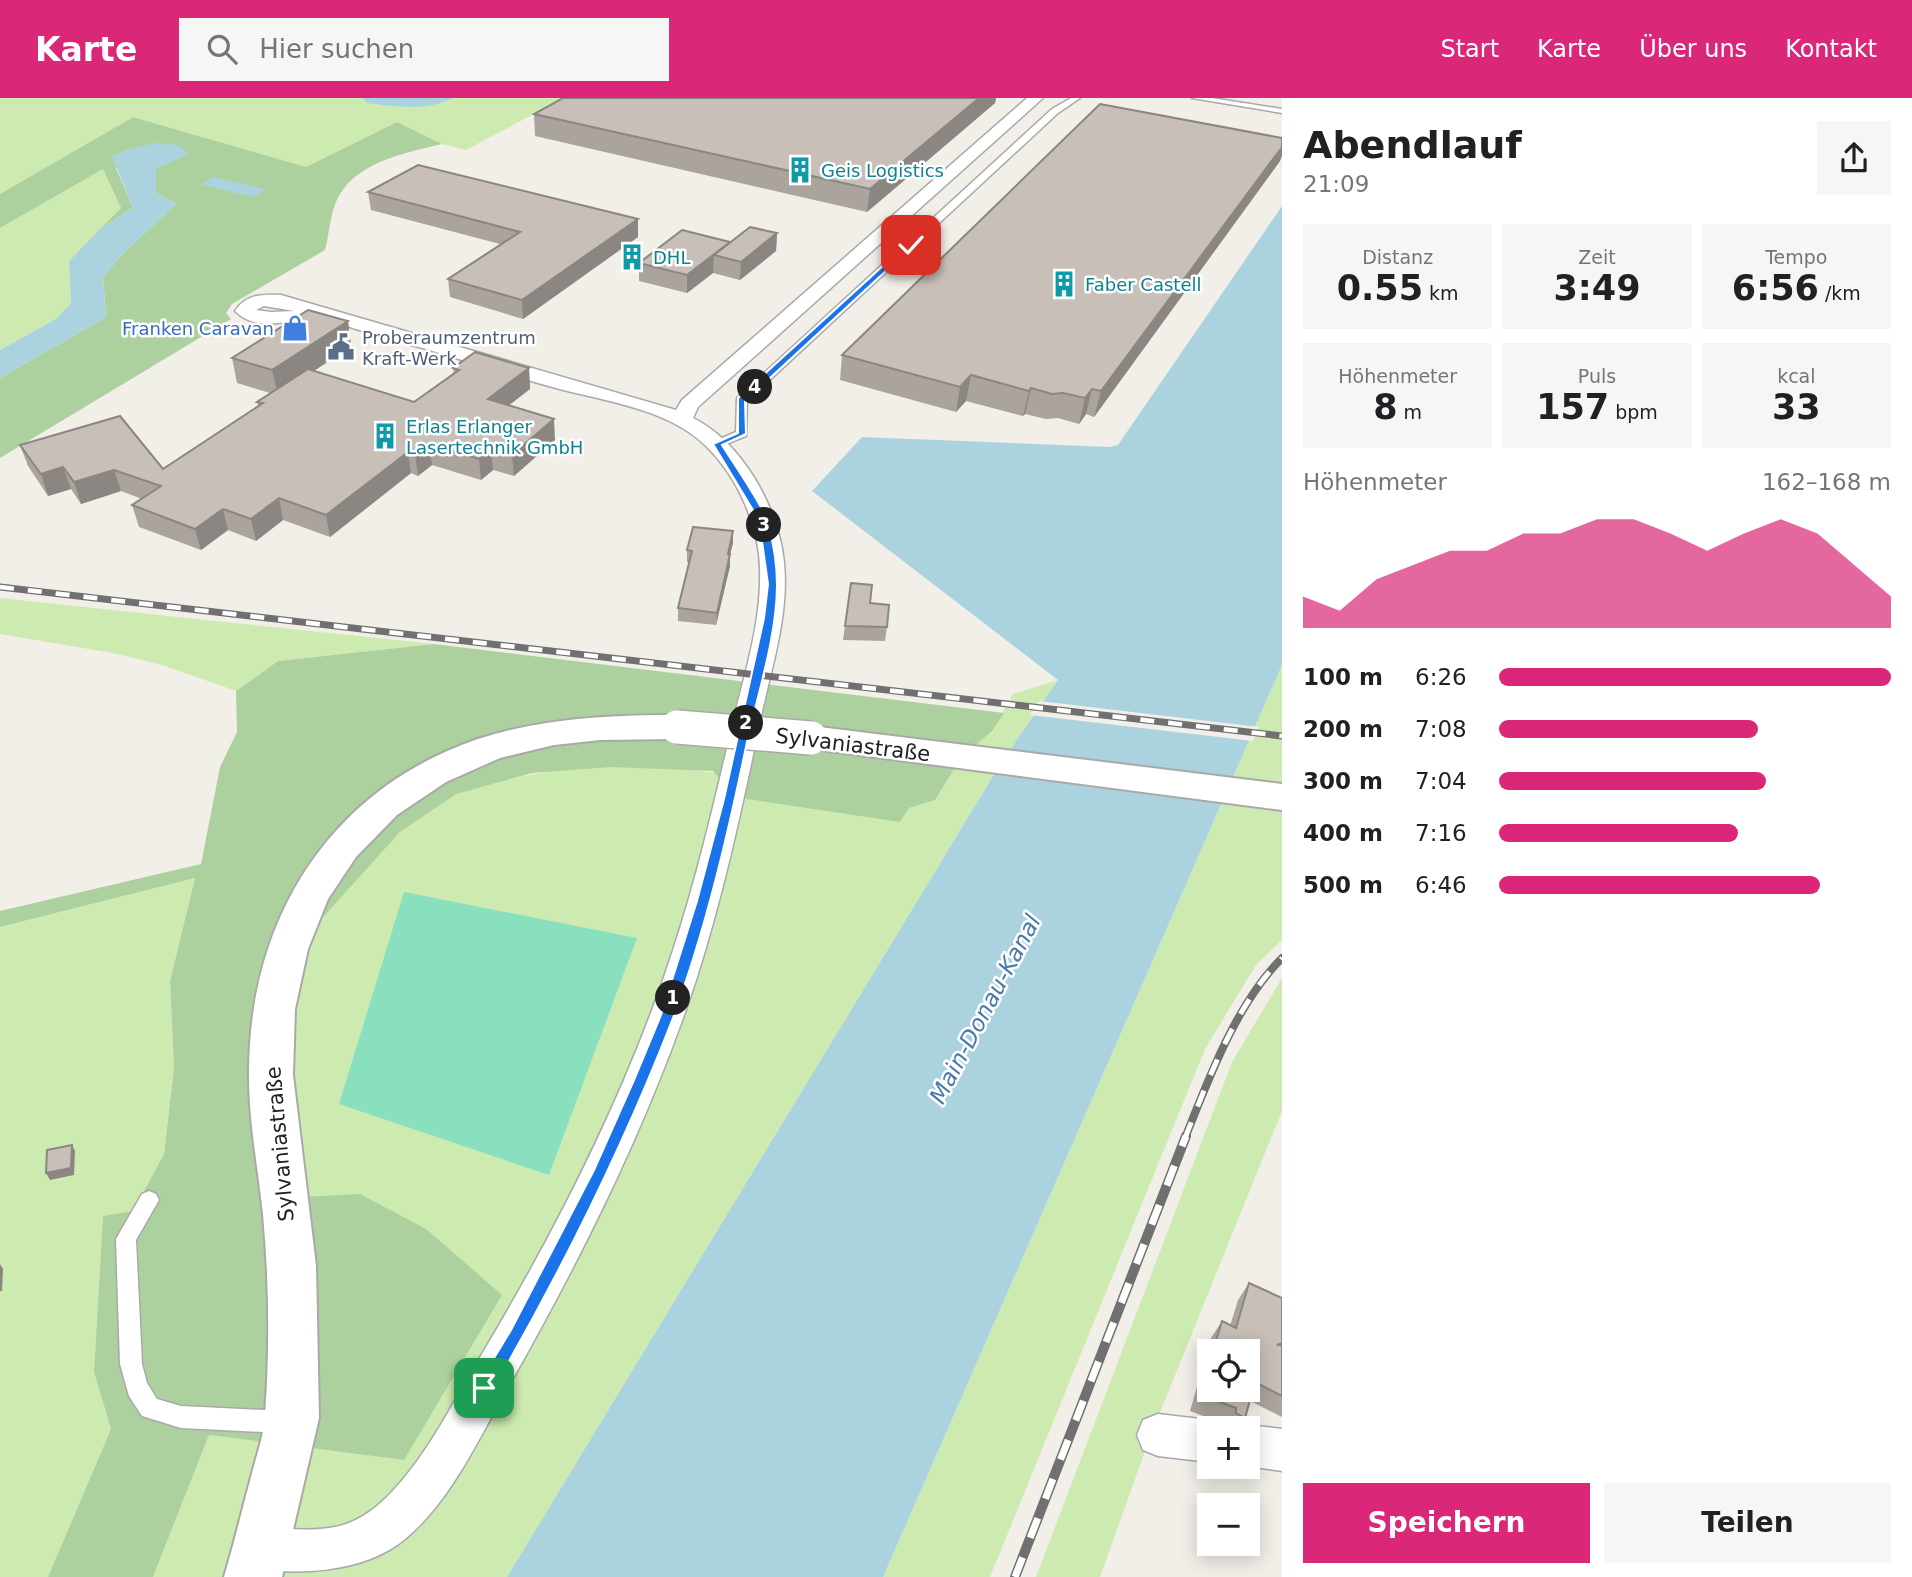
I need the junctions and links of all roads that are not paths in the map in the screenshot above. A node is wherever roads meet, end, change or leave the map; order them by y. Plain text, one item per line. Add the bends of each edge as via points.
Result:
1 (1036, 98) edge
2 (1076, 98) edge
3 (1196, 98) edge
4 (1282, 111) edge
5 (324, 313) edge
6 (682, 420) junction
7 (717, 444) junction
8 (1282, 797) edge
9 (149, 1200) dead end
10 (292, 1422) junction
11 (1158, 1435) dead end
12 (1197, 1440) edge
13 (1260, 1447) edge
14 (1282, 1450) edge
15 (256, 1564) edge

1 - 6 street via 689,404
2 - 7 lane via 1055,111 741,400 742,434
3 - 4 lane
5 - 6 street
6 - 7 street
7 - 15 street via 763,520 772,584 769,617 703,901 641,1080 516,1335 453,1442 406,1509 365,1542 342,1551
8 - 10 street, Sylvaniastraße, bridge via 811,738 623,727 551,734 503,746 435,772 390,800 326,865 302,905 283,955 274,1010 271,1075 293,1297
9 - 10 lane via 126,1239 131,1364 137,1388 150,1408 181,1417
10 - 15 street, Sylvaniastraße
11 - 12 street
13 - 14 street

